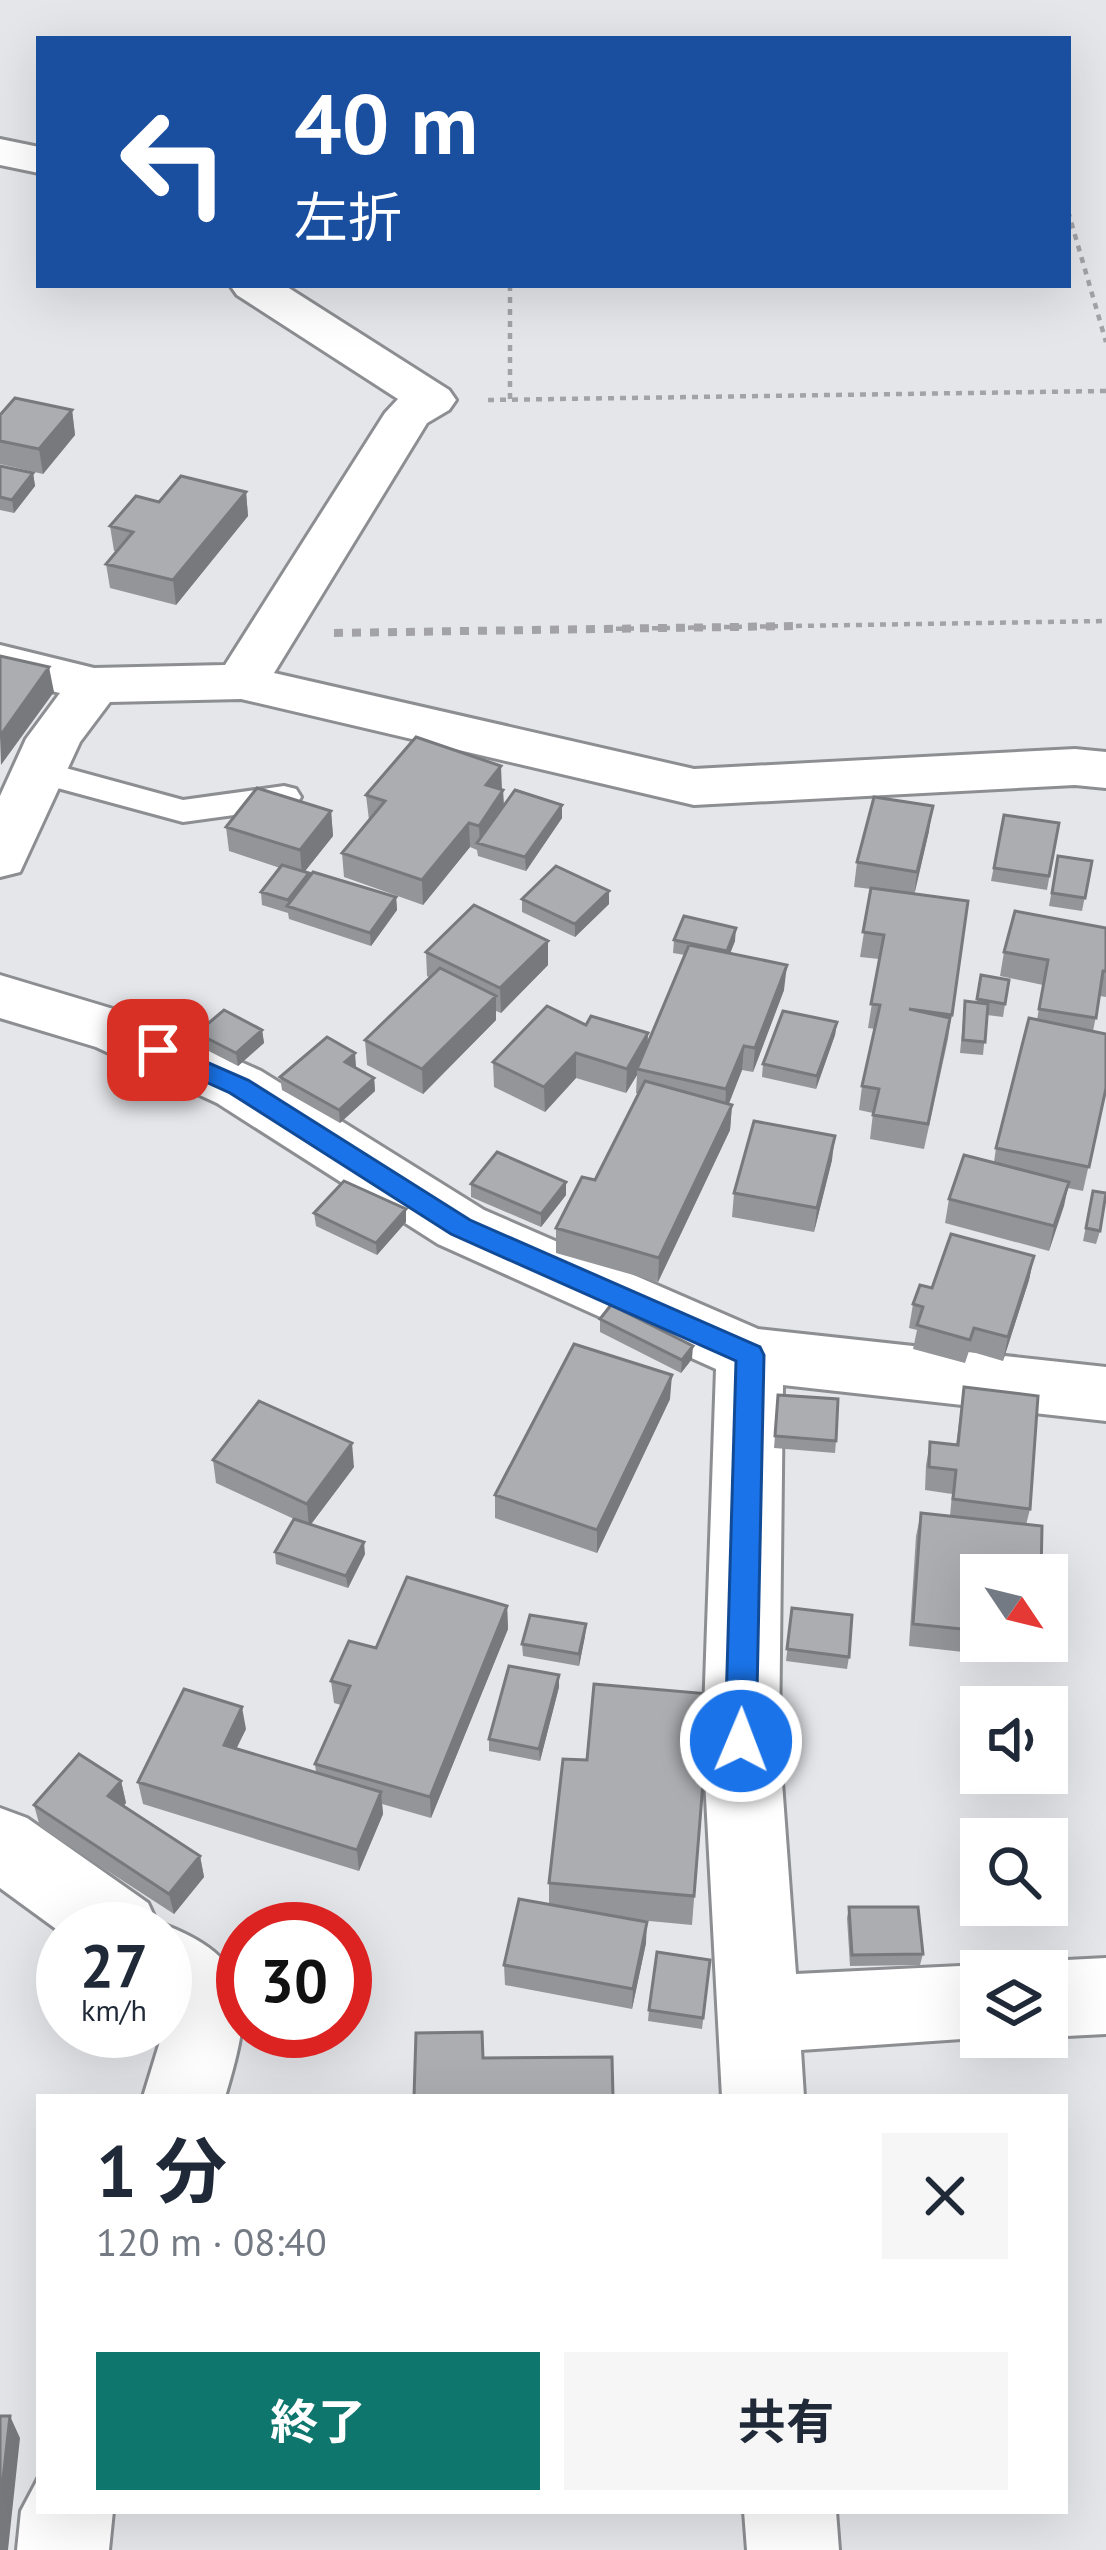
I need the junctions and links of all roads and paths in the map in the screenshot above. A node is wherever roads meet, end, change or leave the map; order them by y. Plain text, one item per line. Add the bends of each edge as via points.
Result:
1 (0, 152) edge
2 (36, 159) edge
3 (1071, 222) edge
4 (258, 288) edge
5 (510, 288) edge
6 (1106, 342) edge
7 (1106, 391) edge
8 (432, 400) junction
9 (510, 400) junction
10 (1106, 621) edge
11 (272, 634) junction
12 (0, 662) edge
13 (241, 682) junction
14 (94, 685) junction
15 (1106, 770) edge
16 (40, 772) junction
17 (284, 797) edge
18 (0, 858) edge
19 (0, 996) edge
20 (750, 1355) junction
21 (1106, 1394) edge
22 (0, 1843) edge
23 (82, 1902) edge
24 (192, 1981) edge
25 (1106, 1996) edge
26 (1068, 1998) edge
27 (960, 2003) edge
28 (758, 2014) junction
29 (185, 2094) edge
30 (763, 2094) edge
31 (67, 2514) edge
32 (790, 2514) edge
33 (63, 2550) edge
34 (793, 2550) edge

1 - 2 street
3 - 6 path
4 - 8 street
5 - 9 path
7 - 9 path
8 - 9 path
8 - 11 street via 410,413
10 - 11 path
11 - 13 street
12 - 14 street
13 - 14 street
13 - 15 street via 694,787
14 - 16 street
16 - 17 lane via 183,811
16 - 18 street
19 - 20 street via 118,1032 239,1087 460,1227
20 - 21 street
20 - 28 street via 741,1741
22 - 23 street
24 - 29 street via 210,2012
25 - 26 street
27 - 28 street
28 - 30 street
31 - 33 street
32 - 34 street

